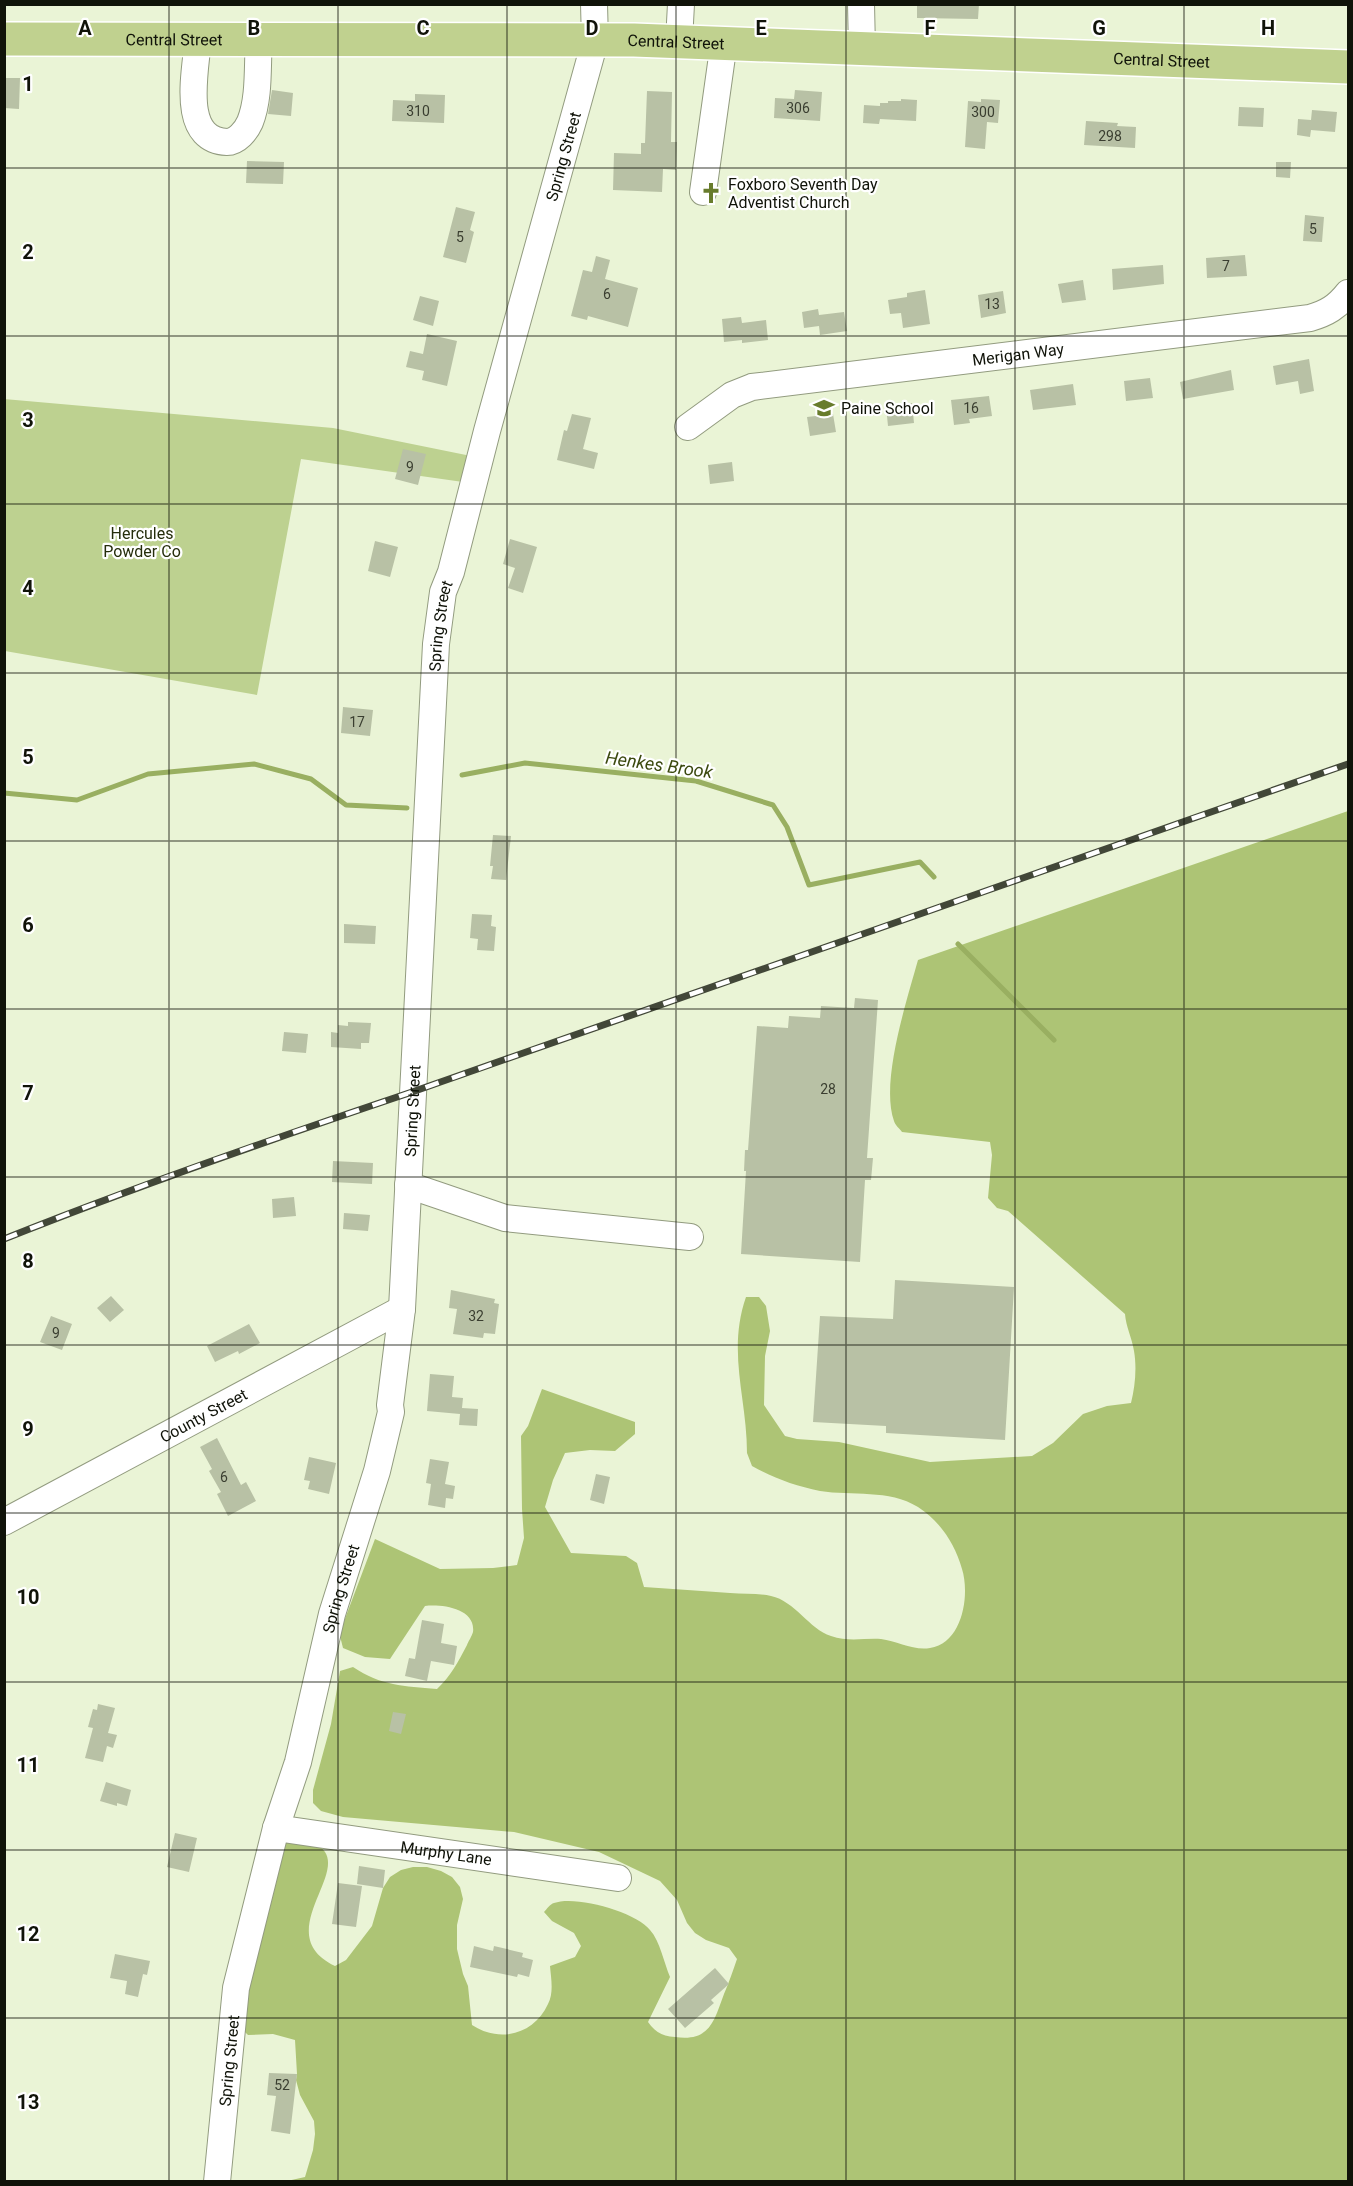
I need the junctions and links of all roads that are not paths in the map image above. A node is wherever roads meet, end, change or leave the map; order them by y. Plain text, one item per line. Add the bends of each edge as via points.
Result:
1 (594, 4) edge
2 (681, 4) edge
3 (861, 4) edge
4 (4, 39) edge
5 (198, 39) junction
6 (259, 39) junction
7 (595, 41) junction
8 (679, 41) junction
9 (724, 42) junction
10 (862, 48) junction
11 (1348, 67) edge
12 (703, 192) dead end
13 (1348, 293) edge
14 (688, 427) dead end
15 (408, 1185) junction
16 (690, 1238) dead end
17 (402, 1309) junction
18 (4, 1522) edge
19 (276, 1828) junction
20 (618, 1878) dead end
21 (217, 2181) edge

1 - 7 street, Spring Street
2 - 8 street
3 - 10 street
4 - 5 main road, Central Street
5 - 6 main road, Central Street
5 - 6 street via 194,115 202,130 217,142 232,142 249,125 254,110
6 - 7 main road, Central Street
7 - 8 main road, Central Street
7 - 15 street, Spring Street via 443,592 436,644
8 - 9 main road, Central Street
9 - 10 main road, Central Street
9 - 12 street
10 - 11 main road, Central Street
13 - 14 street, Merigan Way via 1337,307 1310,318 752,387 732,395
15 - 16 street via 505,1218
15 - 17 street, Spring Street
17 - 18 street, County Street
17 - 19 street, Spring Street via 392,1412 332,1614 298,1762
19 - 20 street, Murphy Lane
19 - 21 street, Spring Street via 236,1988

